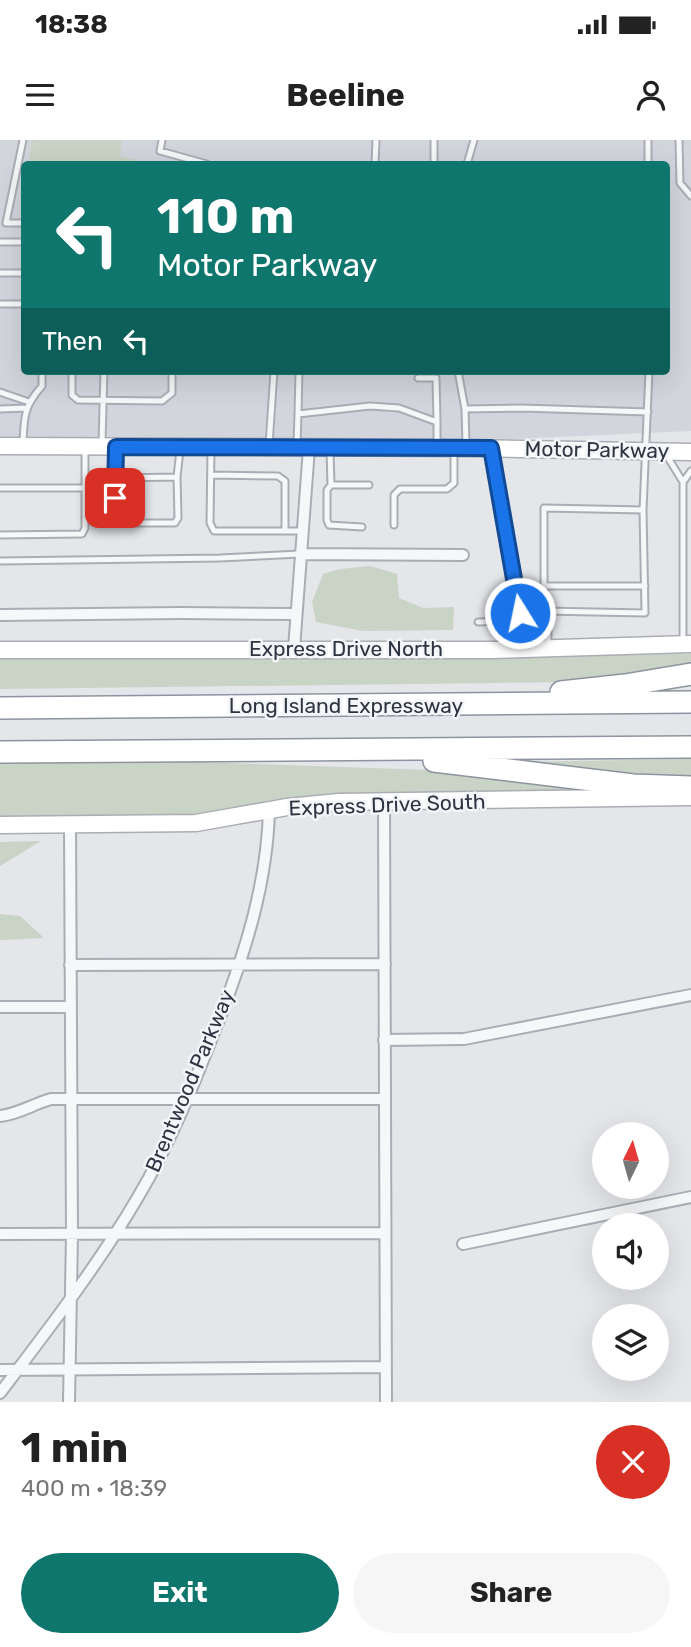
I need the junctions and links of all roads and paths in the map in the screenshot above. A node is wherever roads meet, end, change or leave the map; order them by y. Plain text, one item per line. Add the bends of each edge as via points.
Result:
1 (23, 140) edge
2 (162, 140) edge
3 (376, 140) edge
4 (434, 140) edge
5 (474, 140) edge
6 (648, 140) edge
7 (678, 140) edge
8 (196, 161) edge
9 (375, 161) edge
10 (434, 161) edge
11 (468, 161) edge
12 (648, 161) edge
13 (691, 196) edge
14 (3, 223) edge
15 (21, 223) edge
16 (0, 242) edge
17 (21, 242) edge
18 (0, 273) edge
19 (21, 273) edge
20 (0, 304) edge
21 (21, 304) edge
22 (42, 375) edge
23 (72, 375) edge
24 (104, 375) edge
25 (172, 375) edge
26 (274, 375) edge
27 (299, 375) edge
28 (459, 375) edge
29 (649, 375) edge
30 (418, 378) dead end
31 (0, 392) edge
32 (103, 400) junction
33 (28, 405) junction
34 (0, 409) edge
35 (465, 409) junction
36 (648, 412) junction
37 (298, 414) junction
38 (437, 422) junction
39 (0, 446) edge
40 (23, 446) junction
41 (101, 447) junction
42 (180, 447) junction
43 (211, 447) junction
44 (437, 447) junction
45 (269, 448) junction
46 (303, 448) junction
47 (330, 448) junction
48 (460, 448) junction
49 (491, 448) junction
50 (645, 450) junction
51 (664, 451) junction
52 (691, 452) edge
53 (691, 471) edge
54 (211, 475) junction
55 (177, 477) junction
56 (116, 478) junction
57 (683, 482) junction
58 (331, 485) junction
59 (369, 485) dead end
60 (0, 488) edge
61 (85, 488) junction
62 (643, 510) junction
63 (394, 525) dead end
64 (362, 527) dead end
65 (285, 531) junction
66 (302, 531) junction
67 (0, 535) edge
68 (300, 554) junction
69 (463, 555) dead end
70 (0, 561) edge
71 (544, 586) junction
72 (645, 586) junction
73 (683, 609) junction
74 (691, 609) edge
75 (544, 611) junction
76 (520, 613) junction
77 (296, 614) junction
78 (0, 615) edge
79 (478, 622) dead end
80 (687, 645) edge
81 (548, 648) junction
82 (294, 649) junction
83 (0, 650) edge
84 (691, 674) edge
85 (691, 702) edge
86 (308, 707) junction
87 (0, 708) edge
88 (691, 747) edge
89 (215, 751) junction
90 (0, 752) edge
91 (691, 788) edge
92 (691, 797) edge
93 (384, 801) junction
94 (269, 811) junction
95 (0, 825) edge
96 (70, 825) junction
97 (239, 964) junction
98 (385, 964) junction
99 (70, 965) junction
100 (691, 995) edge
101 (0, 1007) edge
102 (70, 1007) junction
103 (384, 1040) junction
104 (70, 1099) junction
105 (384, 1099) junction
106 (187, 1100) junction
107 (0, 1116) edge
108 (691, 1197) edge
109 (116, 1233) junction
110 (385, 1233) junction
111 (0, 1234) edge
112 (72, 1234) junction
113 (463, 1244) dead end
114 (70, 1297) junction
115 (386, 1367) junction
116 (69, 1369) junction
117 (0, 1370) edge
118 (18, 1370) junction
119 (0, 1393) edge
120 (69, 1402) edge
121 (386, 1402) edge

1 - 14 lane
2 - 8 lane via 160,151
3 - 9 lane
4 - 10 lane
5 - 11 lane
6 - 12 lane
7 - 13 lane via 680,183
14 - 15 lane
16 - 17 lane
18 - 19 lane
20 - 21 lane
22 - 33 lane via 42,386
23 - 32 lane via 72,395 78,400
24 - 32 lane
25 - 32 lane via 172,393 162,401
26 - 45 lane
27 - 37 lane
28 - 35 lane
29 - 36 lane
30 - 38 lane via 436,378
31 - 33 lane
32 - 41 lane
33 - 34 lane
33 - 40 lane
35 - 36 lane
35 - 48 lane
36 - 50 lane
37 - 38 lane via 370,406 399,408
37 - 46 lane
38 - 44 lane
39 - 40 main road, Motor Parkway
40 - 41 main road, Motor Parkway
41 - 42 main road, Motor Parkway
41 - 56 lane
41 - 61 lane
42 - 43 main road, Motor Parkway
42 - 55 lane
43 - 45 main road, Motor Parkway
43 - 54 lane
44 - 47 main road, Motor Parkway
44 - 48 main road, Motor Parkway
45 - 46 main road, Motor Parkway
46 - 47 main road, Motor Parkway
46 - 66 street
47 - 58 lane
48 - 49 main road, Motor Parkway
48 - 63 lane via 454,483 447,489 400,489 394,495
49 - 50 main road, Motor Parkway
49 - 76 lane
50 - 51 main road, Motor Parkway
50 - 62 lane
51 - 52 main road, Motor Parkway
51 - 57 lane
53 - 57 lane
54 - 65 lane via 278,476 285,481
54 - 65 lane via 214,531
55 - 56 lane
55 - 56 lane via 175,523 119,523 115,519
57 - 73 lane
58 - 59 lane
58 - 64 lane via 327,490 329,525
60 - 61 lane
61 - 67 lane via 82,534
62 - 71 lane via 544,508
62 - 72 lane
65 - 66 lane
66 - 68 street
68 - 69 street
68 - 70 lane
68 - 77 street
71 - 72 lane
71 - 75 lane
72 - 75 lane via 645,613
73 - 74 lane
73 - 80 lane
75 - 76 lane
75 - 81 lane
76 - 79 lane via 513,621
77 - 78 street
77 - 82 street
80 - 81 main road, Express Drive North
81 - 82 main road, Express Drive North
82 - 83 main road, Express Drive North
84 - 86 highway via 550,694
85 - 86 highway, Long Island Expressway
86 - 87 highway, Long Island Expressway
88 - 89 highway, Long Island Expressway
89 - 90 highway, Long Island Expressway
89 - 91 highway via 392,757
92 - 93 main road, Express Drive South
93 - 94 main road, Express Drive South via 320,803
93 - 98 street
94 - 96 main road, Express Drive South via 188,824
94 - 97 street, Brentwood Parkway via 266,862
95 - 96 main road, Express Drive South
96 - 99 street
97 - 98 street
97 - 99 street
97 - 106 street, Brentwood Parkway
98 - 103 street
99 - 102 street
100 - 103 street via 464,1039
101 - 102 street
102 - 104 street
103 - 105 street
104 - 106 street
104 - 107 street via 51,1099
104 - 112 street
105 - 106 street
105 - 110 street
106 - 109 street, Brentwood Parkway
108 - 113 street
109 - 110 street
109 - 112 street
109 - 114 street, Brentwood Parkway
110 - 115 street
111 - 112 street
112 - 114 street
114 - 116 street
114 - 118 street, Brentwood Parkway
115 - 116 street
115 - 121 street
116 - 118 street
116 - 120 street
117 - 118 street
118 - 119 street, Brentwood Parkway

